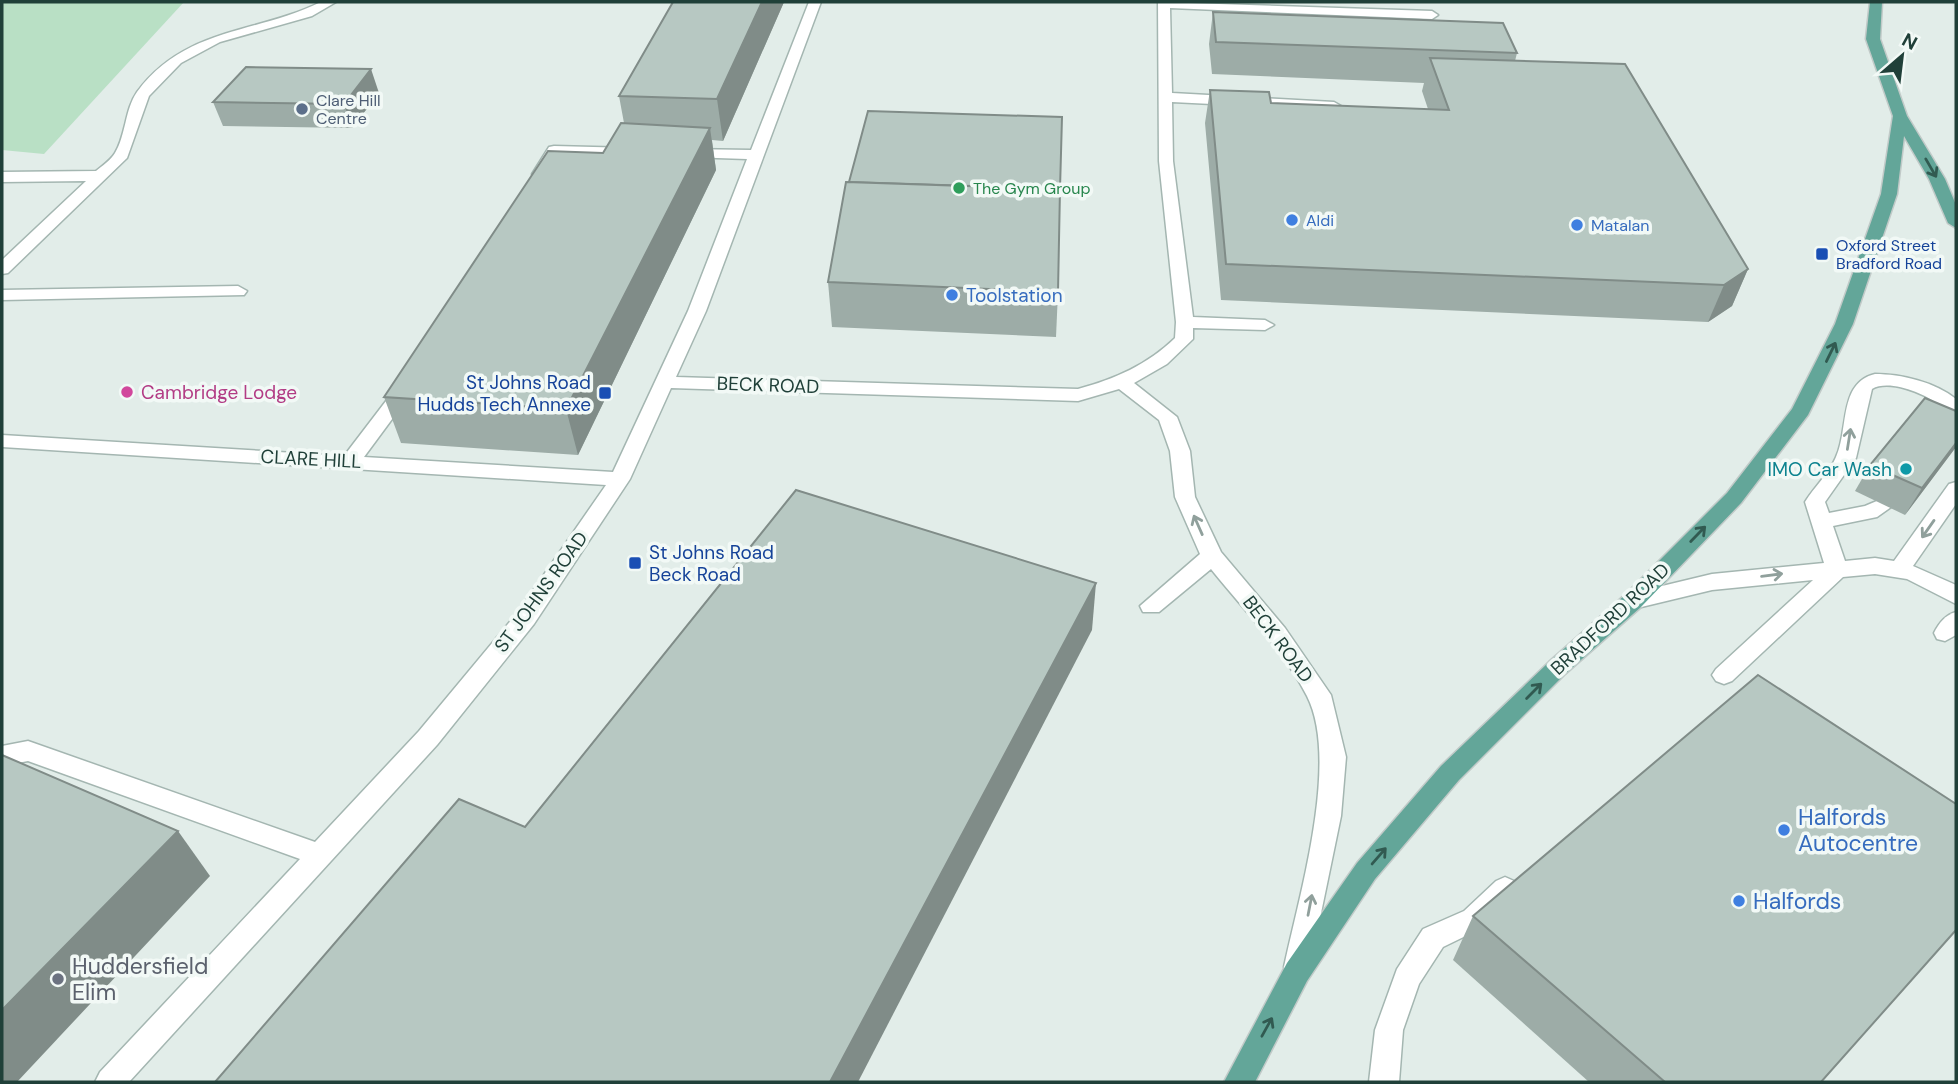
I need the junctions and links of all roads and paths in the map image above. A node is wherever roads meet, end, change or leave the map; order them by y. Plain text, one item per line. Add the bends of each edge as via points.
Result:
1 (330, 2) edge
2 (815, 2) edge
3 (1875, 2) edge
4 (1164, 3) edge
5 (1378, 7) edge
6 (1432, 15) dead end
7 (1166, 97) junction
8 (1334, 106) edge
9 (1900, 116) junction
10 (648, 152) edge
11 (674, 153) edge
12 (755, 155) junction
13 (99, 176) junction
14 (2, 177) edge
15 (534, 184) edge
16 (1956, 223) edge
17 (3, 267) edge
18 (238, 291) dead end
19 (2, 295) edge
20 (1185, 322) junction
21 (1265, 326) dead end
22 (414, 376) edge
23 (664, 382) junction
24 (1123, 383) junction
25 (1953, 421) edge
26 (2, 441) edge
27 (350, 462) junction
28 (620, 480) junction
29 (1956, 489) edge
30 (1884, 505) dead end
31 (1821, 521) junction
32 (1212, 556) junction
33 (1900, 569) junction
34 (1837, 570) junction
35 (1956, 596) edge
36 (1633, 601) junction
37 (1151, 606) dead end
38 (1724, 675) dead end
39 (2, 756) edge
40 (318, 854) junction
41 (1505, 889) edge
42 (1297, 972) junction
43 (110, 1082) edge
44 (1239, 1082) edge
45 (1384, 1082) edge

1 - 13 street via 308,13 215,39 176,60 142,95 122,155
2 - 12 street, ST JOHNS ROAD
3 - 9 main road, BRADFORD ROAD via 1873,39
4 - 5 street
4 - 7 street
5 - 6 street
7 - 8 street
7 - 20 street via 1166,161
9 -> 16 main road, BRADFORD ROAD via 1937,179
36 -> 9 main road, BRADFORD ROAD via 1734,498 1801,411 1844,324 1889,194
10 - 15 street via 554,150
11 - 12 street
12 - 23 street, ST JOHNS ROAD
13 - 14 street
13 - 17 street
18 - 19 street
20 - 21 street
20 - 24 street, BECK ROAD via 1184,339 1163,361
22 - 27 street
23 - 24 street, BECK ROAD via 1079,395
23 - 28 street, ST JOHNS ROAD
32 -> 24 street, BECK ROAD via 1185,497 1180,451 1167,417
31 -> 25 street via 1815,502 1847,456 1857,396 1866,384 1886,377 1947,400
26 - 27 street, CLARE HILL
27 - 28 street, CLARE HILL
28 - 40 street, ST JOHNS ROAD via 526,618 428,737
29 -> 33 street
30 - 31 street
31 - 34 street
32 - 37 street
42 -> 32 street, BECK ROAD via 1328,816 1334,757 1319,695 1277,634
33 - 34 street
33 - 35 street via 1936,580
36 -> 34 street via 1712,582
34 - 38 street
42 -> 36 main road, BRADFORD ROAD via 1366,871 1450,773
39 - 40 street via 28,751
40 - 43 street, ST JOHNS ROAD
41 - 45 street via 1474,919 1433,938 1407,978 1389,1030
44 -> 42 main road, BRADFORD ROAD

